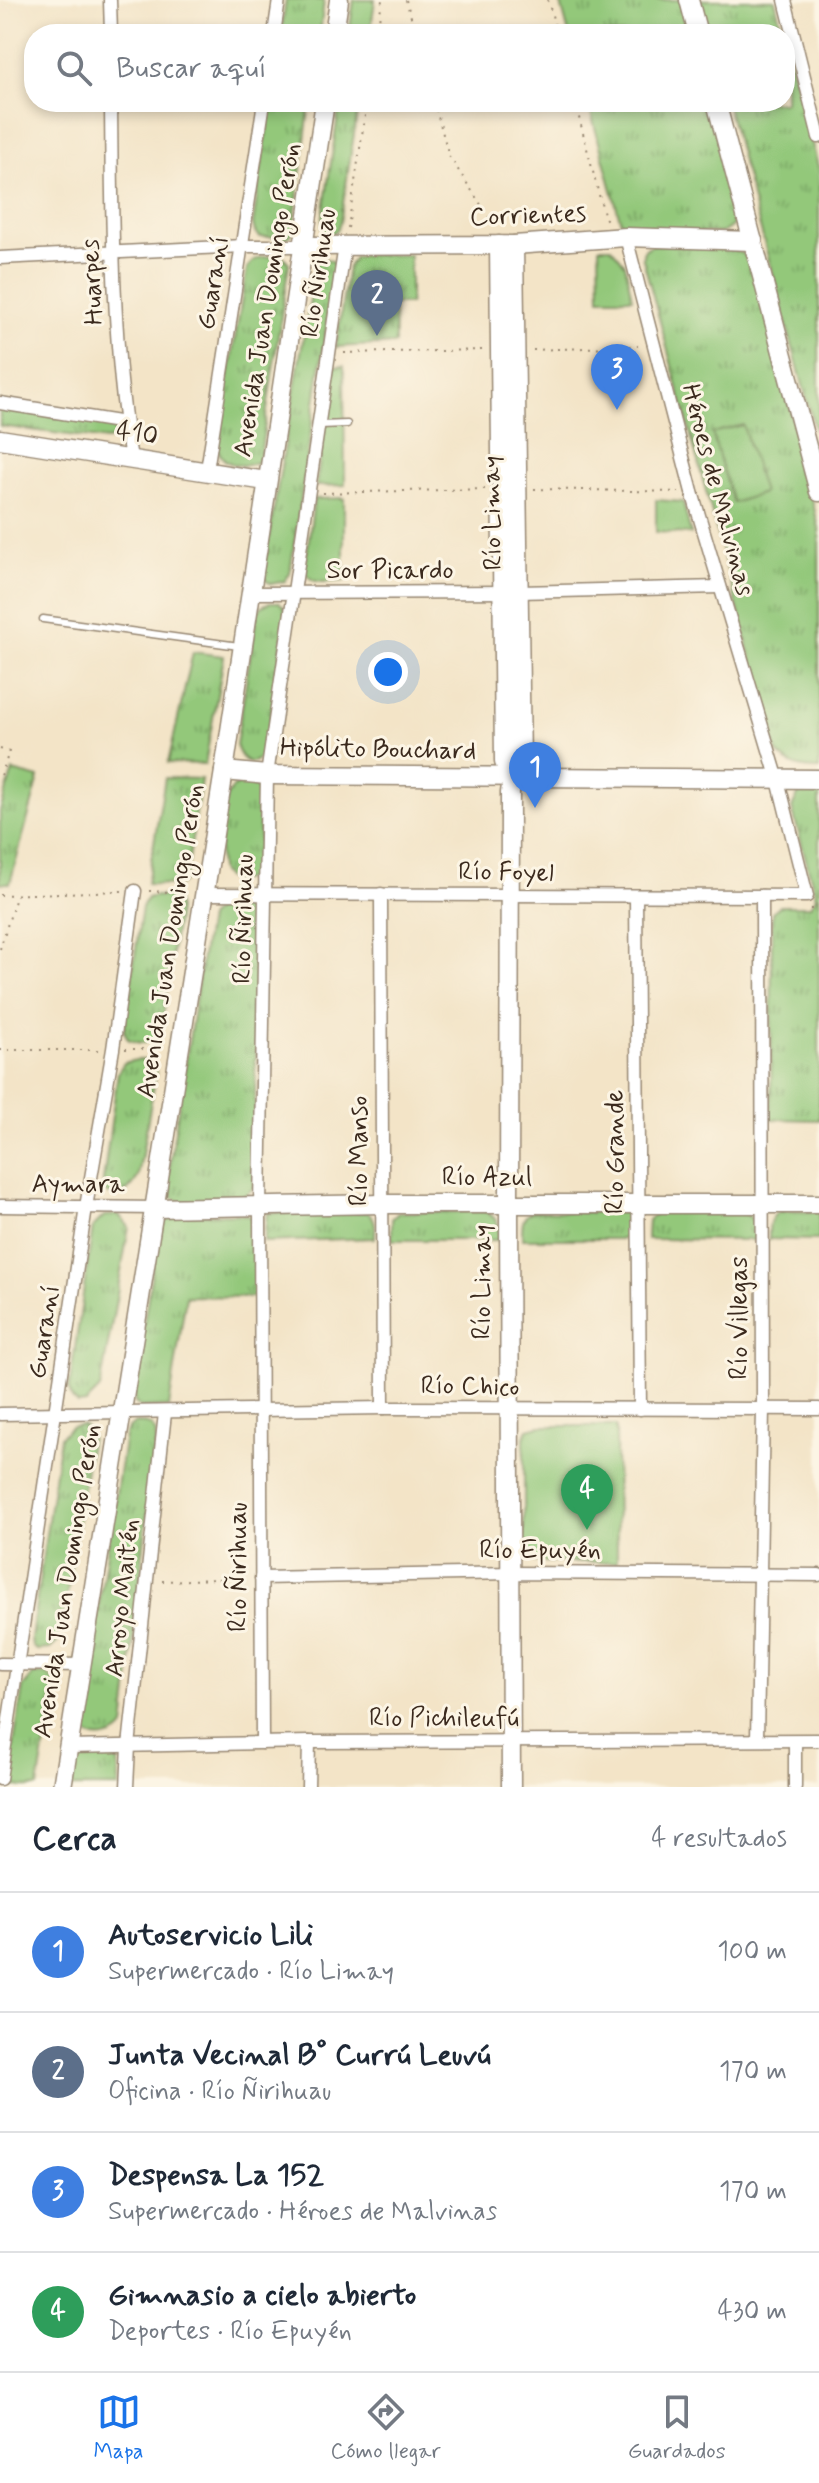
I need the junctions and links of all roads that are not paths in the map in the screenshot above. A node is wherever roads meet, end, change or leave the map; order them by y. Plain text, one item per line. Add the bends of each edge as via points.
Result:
1 (110, 0) edge
2 (279, 0) edge
3 (339, 0) edge
4 (689, 0) edge
5 (785, 0) edge
6 (111, 24) edge
7 (275, 24) edge
8 (335, 24) edge
9 (695, 24) edge
10 (792, 24) edge
11 (795, 34) edge
12 (814, 100) edge
13 (111, 112) edge
14 (263, 112) edge
15 (324, 112) edge
16 (719, 112) edge
17 (819, 137) edge
18 (626, 237) junction
19 (753, 241) junction
20 (345, 245) junction
21 (507, 245) junction
22 (243, 246) junction
23 (305, 246) junction
24 (112, 253) junction
25 (0, 258) edge
26 (0, 403) edge
27 (125, 423) junction
28 (347, 424) dead end
29 (320, 425) junction
30 (0, 439) edge
31 (131, 459) junction
32 (207, 470) junction
33 (266, 481) junction
34 (819, 492) edge
35 (720, 587) junction
36 (511, 592) junction
37 (251, 593) junction
38 (296, 593) junction
39 (43, 619) dead end
40 (243, 646) junction
41 (224, 771) junction
42 (267, 775) junction
43 (512, 777) junction
44 (819, 779) edge
45 (778, 780) junction
46 (135, 891) road end
47 (204, 894) junction
48 (267, 894) junction
49 (381, 894) junction
50 (511, 895) junction
51 (636, 896) junction
52 (762, 896) junction
53 (807, 896) joint
54 (383, 1204) junction
55 (509, 1204) junction
56 (638, 1204) junction
57 (819, 1204) edge
58 (0, 1206) edge
59 (260, 1206) junction
60 (762, 1206) junction
61 (86, 1207) junction
62 (155, 1208) junction
63 (383, 1408) junction
64 (640, 1409) junction
65 (763, 1409) junction
66 (819, 1409) edge
67 (261, 1410) junction
68 (510, 1410) junction
69 (165, 1413) junction
70 (0, 1414) edge
71 (55, 1414) junction
72 (120, 1414) junction
73 (512, 1573) junction
74 (758, 1574) junction
75 (819, 1575) edge
76 (261, 1578) junction
77 (0, 1664) edge
78 (17, 1664) junction
79 (82, 1665) junction
80 (757, 1738) junction
81 (819, 1740) edge
82 (512, 1741) junction
83 (795, 1741) junction
84 (309, 1742) junction
85 (262, 1743) junction
86 (129, 1746) junction
87 (69, 1747) junction
88 (0, 1779) edge
89 (62, 1787) edge
90 (127, 1787) edge
91 (308, 1787) edge
92 (511, 1787) edge
93 (795, 1787) edge

1 - 6 street
2 - 7 street
3 - 8 street
4 - 9 street
5 - 10 street
11 - 12 street
12 - 17 street
13 - 24 street, Huarpes
14 - 22 street, Guaraní
15 - 23 street, Avenida Juan Domingo Perón
16 - 19 street
18 - 19 street, Corrientes
18 - 21 street, Corrientes
18 - 35 street, Héroes de Malvinas via 656,345 671,428
19 - 34 street
20 - 21 street, Corrientes
20 - 23 street, Corrientes
20 - 29 street, Río Ñirihuau
21 - 36 street, Río Limay
22 - 23 street
22 - 24 street
22 - 32 street, Guaraní
23 - 33 street, Avenida Juan Domingo Perón
24 - 25 street
24 - 27 street, Huarpes
26 - 27 street
27 - 31 street, Huarpes
28 - 29 lane
29 - 38 street, Río Ñirihuau
30 - 31 street, 410
31 - 32 street, 410
32 - 33 street, 410
33 - 37 street, Avenida Juan Domingo Perón
35 - 36 street, Sor Picardo
35 - 45 street, Héroes de Malvinas
36 - 38 street, Sor Picardo
36 - 43 street, Río Limay via 504,762
37 - 38 street, Sor Picardo
37 - 40 street, Avenida Juan Domingo Perón
38 - 42 street, Río Ñirihuau
39 - 40 lane
40 - 41 street, Avenida Juan Domingo Perón
41 - 42 street, Hipólito Bouchard
41 - 47 street, Avenida Juan Domingo Perón
42 - 43 street, Hipólito Bouchard
42 - 48 street, Río Ñirihuau
43 - 45 street, Hipólito Bouchard
43 - 50 street, Río Limay
44 - 45 street, Hipólito Bouchard
45 - 53 street, Héroes de Malvinas
46 - 61 street, Guaraní
47 - 48 street, Río Foyel
47 - 62 street, Avenida Juan Domingo Perón
48 - 49 street, Río Foyel
48 - 59 street, Río Ñirihuau
49 - 50 street, Río Foyel
49 - 54 street, Río Manso
50 - 51 street, Río Foyel
50 - 55 street, Río Limay
51 - 52 street, Río Foyel
51 - 56 street, Río Grande
52 - 53 street, Río Foyel
52 - 60 street, Río Villegas
54 - 55 street, Río Azul
54 - 59 street, Río Azul
54 - 63 street, Río Manso
55 - 56 street, Río Azul
55 - 68 street, Río Limay
56 - 60 street, Río Azul
56 - 64 street, Río Grande
57 - 60 street, Río Azul
58 - 61 street, Aymara
59 - 62 street, Río Azul
59 - 67 street, Río Ñirihuau
60 - 65 street, Río Villegas
61 - 62 street, Aymara
61 - 71 street, Guaraní
62 - 72 street, Avenida Juan Domingo Perón
63 - 67 street, Río Chico
63 - 68 street, Río Chico
64 - 65 street, Río Chico
64 - 68 street, Río Chico
65 - 66 street, Río Chico
65 - 74 street, Río Villegas
67 - 69 street, Río Chico
67 - 76 street, Río Ñirihuau
68 - 73 street, Río Limay
69 - 72 street, Río Chico
69 - 86 street, Arroyo Maitén
70 - 71 street, Río Chico
71 - 72 street, Río Chico
71 - 78 street, Guaraní
72 - 79 street, Avenida Juan Domingo Perón
73 - 74 street, Río Epuyén
73 - 76 street, Río Epuyén
73 - 82 street, Río Limay
74 - 75 street, Río Epuyén
74 - 80 street, Río Villegas
76 - 85 street, Río Ñirihuau
77 - 78 street
78 - 79 street
78 - 88 street, Guaraní
79 - 87 street, Avenida Juan Domingo Perón
80 - 82 street, Río Pichileufú
80 - 83 street, Río Pichileufú
81 - 83 street, Río Pichileufú
82 - 84 street, Río Pichileufú
82 - 92 street, Río Limay
83 - 93 street
84 - 85 street, Río Pichileufú
84 - 91 street
85 - 86 street, Río Pichileufú
86 - 87 street, Río Pichileufú
86 - 90 street, Arroyo Maitén
87 - 89 street, Avenida Juan Domingo Perón

